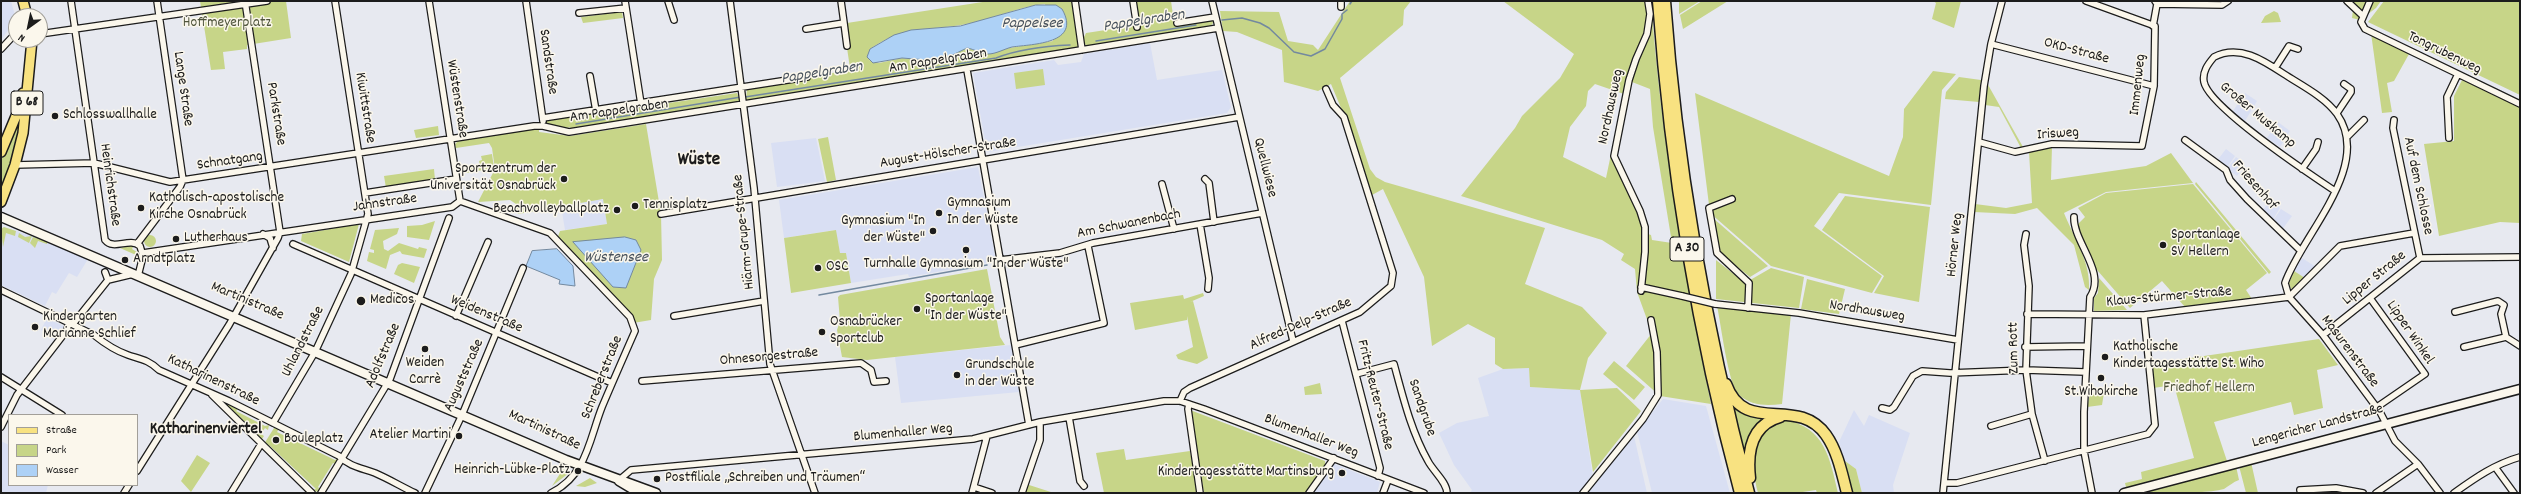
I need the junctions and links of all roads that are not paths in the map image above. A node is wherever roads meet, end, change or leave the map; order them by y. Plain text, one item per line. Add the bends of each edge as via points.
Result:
1 (71, 1) edge
2 (157, 1) edge
3 (267, 1) edge
4 (335, 1) edge
5 (429, 1) edge
6 (526, 1) edge
7 (625, 1) edge
8 (668, 1) edge
9 (730, 1) edge
10 (841, 1) edge
11 (1075, 1) edge
12 (1133, 1) edge
13 (1212, 1) edge
14 (1648, 1) edge
15 (1658, 1) edge
16 (1665, 1) edge
17 (2002, 1) edge
18 (2086, 1) edge
19 (2228, 1) edge
20 (2347, 1) edge
21 (2370, 1) edge
22 (245, 3) edge
23 (2156, 3) edge
24 (626, 8) junction
25 (579, 13) dead end
26 (160, 16) junction
27 (1215, 17) junction
28 (2362, 19) junction
29 (674, 20) dead end
30 (844, 23) junction
31 (1177, 23) dead end
32 (2154, 26) junction
33 (1137, 27) dead end
34 (75, 28) junction
35 (1218, 28) junction
36 (806, 29) dead end
37 (48, 33) edge
38 (8, 42) edge
39 (1991, 44) junction
40 (847, 46) dead end
41 (30, 48) edge
42 (30, 48) edge
43 (1, 49) edge
44 (2298, 49) dead end
45 (1082, 50) junction
46 (2275, 68) junction
47 (967, 70) junction
48 (2458, 74) junction
49 (590, 76) dead end
50 (807, 78) dead end
51 (2344, 84) dead end
52 (2154, 86) junction
53 (1326, 88) dead end
54 (742, 91) junction
55 (641, 104) junction
56 (743, 104) junction
57 (2520, 104) edge
58 (596, 111) junction
59 (2337, 114) junction
60 (1239, 117) junction
61 (543, 118) junction
62 (2364, 120) dead end
63 (2394, 120) dead end
64 (543, 126) junction
65 (2347, 137) junction
66 (2449, 138) dead end
67 (450, 140) junction
68 (2185, 140) dead end
69 (1979, 142) junction
70 (2318, 142) dead end
71 (2142, 146) joint
72 (1, 152) edge
73 (359, 154) junction
74 (983, 160) junction
75 (94, 163) junction
76 (15, 165) junction
77 (271, 168) junction
78 (2302, 169) junction
79 (456, 179) junction
80 (1205, 179) dead end
81 (183, 180) junction
82 (1162, 184) dead end
83 (2335, 191) junction
84 (365, 193) junction
85 (754, 198) junction
86 (1732, 199) dead end
87 (460, 201) junction
88 (1, 202) edge
89 (1262, 213) junction
90 (661, 214) dead end
91 (1, 216) edge
92 (2074, 217) dead end
93 (449, 218) dead end
94 (366, 219) junction
95 (1214, 222) junction
96 (1200, 224) junction
97 (1174, 229) junction
98 (280, 232) junction
99 (2414, 233) junction
100 (262, 234) junction
101 (2026, 234) dead end
102 (488, 242) dead end
103 (137, 244) junction
104 (293, 244) dead end
105 (1088, 246) junction
106 (273, 248) junction
107 (2301, 251) junction
108 (143, 253) junction
109 (2520, 257) edge
110 (2420, 258) junction
111 (1000, 260) junction
112 (523, 268) dead end
113 (352, 270) junction
114 (105, 272) dead end
115 (134, 274) junction
116 (108, 280) junction
117 (1208, 289) dead end
118 (1, 290) edge
119 (2289, 297) junction
120 (2370, 298) junction
121 (419, 300) junction
122 (764, 301) junction
123 (1748, 308) junction
124 (2455, 312) dead end
125 (2027, 314) junction
126 (234, 315) junction
127 (2144, 315) junction
128 (456, 316) junction
129 (674, 316) dead end
130 (2089, 316) junction
131 (1651, 320) dead end
132 (1342, 321) junction
133 (71, 323) junction
134 (497, 333) junction
135 (2323, 336) junction
136 (2506, 337) junction
137 (1958, 340) junction
138 (1293, 341) junction
139 (1015, 345) junction
140 (2087, 346) junction
141 (2520, 346) edge
142 (2025, 347) junction
143 (2464, 347) dead end
144 (316, 350) junction
145 (1716, 354) junction
146 (2026, 370) junction
147 (772, 371) junction
148 (1956, 372) junction
149 (2086, 372) junction
150 (1356, 374) junction
151 (1, 377) edge
152 (389, 381) junction
153 (642, 381) dead end
154 (886, 381) dead end
155 (612, 383) junction
156 (191, 385) junction
157 (21, 389) junction
158 (2520, 389) edge
159 (210, 394) junction
160 (1180, 401) junction
161 (229, 402) junction
162 (1190, 404) junction
163 (2377, 407) junction
164 (225, 408) junction
165 (1882, 408) dead end
166 (463, 413) junction
167 (60, 414) edge
168 (1792, 414) junction
169 (2032, 414) junction
170 (1069, 417) junction
171 (1040, 422) junction
172 (273, 423) junction
173 (1029, 424) junction
174 (2386, 424) junction
175 (1991, 426) dead end
176 (1, 427) edge
177 (987, 436) junction
178 (261, 444) junction
179 (2084, 451) junction
180 (802, 456) junction
181 (2520, 457) edge
182 (1334, 458) junction
183 (342, 459) junction
184 (2045, 461) junction
185 (2418, 464) junction
186 (582, 465) junction
187 (2495, 468) junction
188 (138, 469) edge
189 (1378, 476) junction
190 (1388, 480) junction
191 (618, 481) junction
192 (1944, 483) junction
193 (1084, 486) dead end
194 (973, 490) edge
195 (2300, 490) dead end
196 (231, 493) edge
197 (312, 493) edge
198 (321, 493) edge
199 (415, 493) edge
200 (425, 493) edge
201 (552, 493) edge
202 (639, 493) edge
203 (656, 493) edge
204 (815, 493) edge
205 (992, 493) edge
206 (1022, 493) edge
207 (1200, 493) edge
208 (1309, 493) edge
209 (1383, 493) edge
210 (1424, 493) edge
211 (1447, 493) edge
212 (1582, 493) edge
213 (1740, 493) edge
214 (1750, 493) edge
215 (1847, 493) edge
216 (1942, 493) edge
217 (2092, 493) edge
218 (2124, 493) edge
219 (2363, 493) edge
220 (2376, 493) edge
221 (2440, 493) edge
222 (2454, 493) edge
223 (2514, 493) edge

1 - 34 street, Heinrichstraße
2 - 26 street, Lange Straße
3 - 22 street
4 - 73 street, Kiwittstraße
5 - 67 street, Wüstenstraße
6 - 61 street, Sandstraße
7 - 24 street
8 - 29 street
9 - 54 street, Hiärm-Grupe-Straße
10 - 30 street
11 - 45 street
12 - 33 street
13 - 27 street, Quellwiese
14 - 123 street, Nordhausweg, bridge via 1650,14 1647,34 1629,80 1614,156 1645,227 1641,289
15 - 213 highway, A 30 via 1667,105 1690,262 1712,377
16 - 145 highway, A 30 via 1689,211
17 - 39 street, Hörner Weg
18 - 32 street
19 - 23 street via 2222,4
20 - 28 street, Tongrubenweg
21 - 28 street
22 - 26 street
22 - 77 street, Parkstraße
23 - 32 street, Immenweg
24 - 25 street
24 - 55 street
26 - 34 street
26 - 81 street, Lange Straße
27 - 31 street
27 - 35 street, Quellwiese
28 - 48 street, Tongrubenweg via 2365,29
30 - 36 street
30 - 40 street
32 - 52 street, Immenweg
34 - 37 street
34 - 75 street, Heinrichstraße
35 - 45 street, Am Pappelgraben
35 - 60 street, Quellwiese
38 - 43 street
39 - 52 street, OKD-Straße
39 - 69 street, Hörner Weg
41 - 72 main road, B 68 via 22,94
42 - 76 main road, B 68 via 23,133
44 - 46 street via 2289,46
45 - 47 street, Am Pappelgraben
46 - 59 street, Großer Muskamp via 2325,102
46 - 78 street, Großer Muskamp via 2250,54 2224,53 2214,57 2205,69 2204,82 2218,102
47 - 56 street, Am Pappelgraben
47 - 74 street
48 - 57 street, Tongrubenweg
48 - 66 street via 2447,97
49 - 58 street
50 - 54 street, Am Pappelgraben
51 - 59 street via 2351,92
52 - 71 street, Immenweg
53 - 132 street, Alfred-Delp-Straße via 1333,105 1344,117 1394,273 1391,286 1360,312
54 - 55 street, Am Pappelgraben
54 - 56 street, Hiärm-Grupe-Straße
55 - 58 street, Am Pappelgraben
56 - 64 street, Am Pappelgraben via 569,132
56 - 85 street, Hiärm-Grupe-Straße
58 - 61 street, Am Pappelgraben
59 - 65 street, Großer Muskamp
60 - 74 street, August-Hölscher-Straße
60 - 89 street, Quellwiese
61 - 64 street, Sandstraße
62 - 65 street
63 - 99 street, Auf dem Schlosse via 2393,128
64 - 67 street, Am Pappelgraben
65 - 83 street, Großer Muskamp via 2345,160
67 - 73 street, Schnatgang
67 - 79 street, Wüstenstraße
68 - 107 street, Friesenhof via 2226,170 2230,180 2251,204
69 - 71 street, Irisweg via 2015,152 2052,144
69 - 137 street, Hörner Weg
70 - 78 street
73 - 77 street, Schnatgang
73 - 84 street, Kiwittstraße
74 - 85 street, August-Hölscher-Straße
74 - 111 street
75 - 76 street, Schnatgang
75 - 81 street, Schnatgang via 170,182
75 - 103 street, Heinrichstraße via 105,240 109,244
76 - 88 main road, B 68
77 - 81 street, Schnatgang
77 - 98 street, Parkstraße
78 - 83 street, Großer Muskamp
79 - 84 street
79 - 87 street, Wüstenstraße
80 - 95 street via 1209,184
81 - 103 street
82 - 97 street
83 - 107 street, Großer Muskamp via 2330,206
84 - 94 street, Kiwittstraße via 368,214
85 - 90 street, August-Hölscher-Straße
85 - 122 street, Hiärm-Grupe-Straße
86 - 123 street via 1708,208 1717,252 1749,284
87 - 94 street, Jahnstraße via 452,207
87 - 155 street, Schreberstraße via 550,233 633,323 635,331
89 - 95 street, Am Schwanenbach
89 - 138 street, Quellwiese
91 - 115 main road, Martinistraße
92 - 130 street via 2074,227 2086,252 2094,279
93 - 121 street, Adolfstraße
94 - 98 street, Jahnstraße
94 - 113 street, Uhlandstraße
95 - 96 street, Am Schwanenbach
96 - 97 street, Am Schwanenbach
96 - 117 street via 1209,278
97 - 105 street, Am Schwanenbach
98 - 100 street, Jahnstraße
98 - 106 street
99 - 110 street, Auf dem Schlosse
99 - 119 street via 2340,246
100 - 106 street via 270,238
100 - 108 street, Jahnstraße
101 - 125 street, Zum Rott via 2024,245 2029,286
102 - 128 street
103 - 108 street
104 - 113 street, Weidenstraße
105 - 111 street, Am Schwanenbach via 1060,253
105 - 139 street via 1104,322
106 - 126 street
107 - 119 street, Großer Muskamp via 2285,283
108 - 115 street
109 - 110 street, Lipper Straße
110 - 120 street, Lipper Straße
111 - 139 street
112 - 134 street, Auguststraße
113 - 121 street, Weidenstraße
113 - 144 street, Uhlandstraße
114 - 116 street
115 - 116 street
115 - 126 main road, Martinistraße
116 - 133 street
118 - 133 street, Katharinenstraße
119 - 127 street, Klaus-Stürmer-Straße
119 - 135 street, Masurenstraße
120 - 135 street, Lipper Straße
120 - 163 street, Lipper Winkel via 2425,374
121 - 128 street, Weidenstraße
121 - 152 street, Adolfstraße
122 - 129 street
122 - 147 street, Hiärm-Grupe-Straße
123 - 137 street, Nordhausweg via 1799,313
124 - 136 street via 2498,301 2504,306 2501,314
125 - 130 street, Klaus-Stürmer-Straße
125 - 142 street, Zum Rott
126 - 144 main road, Martinistraße
126 - 156 street
127 - 130 street, Klaus-Stürmer-Straße
127 - 179 street via 2154,428 2148,434 2134,439
128 - 134 street, Weidenstraße
130 - 140 street
131 - 212 street via 1657,352 1658,395 1643,418
132 - 138 street, Alfred-Delp-Straße
132 - 150 street, Fritz-Reuter-Straße
133 - 156 street, Katharinenstraße via 94,335 103,343 127,355 143,358 159,370
133 - 157 street
134 - 155 street, Weidenstraße
134 - 166 street, Auguststraße
135 - 163 street, Masurenstraße
136 - 141 street
136 - 143 street
137 - 148 street, Hörner Weg
138 - 160 street, Alfred-Delp-Straße via 1190,388 1184,392
139 - 173 street
140 - 142 street
140 - 149 street
142 - 146 street, Zum Rott
144 - 152 main road, Martinistraße
144 - 172 street, Uhlandstraße
145 - 168 highway via 1732,396 1745,408 1761,414
145 - 214 highway, A 30
146 - 148 street
146 - 149 street
146 - 169 street, Zum Rott
147 - 153 street, Ohnesorgestraße
147 - 154 street, Ohnesorgestraße via 860,363 872,370 874,382
147 - 180 street, Hiärm-Grupe-Straße
148 - 165 street via 1917,372 1894,407 1890,410
148 - 192 street, Hörner Weg
149 - 179 street
150 - 189 street, Fritz-Reuter-Straße via 1380,468
150 - 211 street, Sandgrube via 1394,364 1408,414 1428,461
151 - 157 street
152 - 166 main road, Martinistraße
152 - 183 street, Adolfstraße
155 - 186 street, Schreberstraße
156 - 159 street, Katharinenstraße
156 - 188 street
157 - 167 street
157 - 176 street
158 - 174 main road, Lengericher Landstraße
159 - 161 street, Katharinenstraße
159 - 164 street
160 - 162 street, Blumenhaller Weg
160 - 170 street, Blumenhaller Weg via 1153,402
161 - 164 street via 225,404
161 - 172 street, Katharinenstraße
162 - 182 street, Blumenhaller Weg
162 - 207 street via 1188,409
163 - 174 street, Masurenstraße
164 - 178 street
166 - 186 main road, Martinistraße via 570,457
166 - 200 street, Auguststraße
168 - 214 highway via 1769,421 1755,435 1749,450
168 - 215 highway via 1809,420 1826,436 1835,453
169 - 175 street
169 - 184 street, Zum Rott
170 - 171 street, Blumenhaller Weg
170 - 193 street via 1080,481
171 - 173 street, Blumenhaller Weg
171 - 206 street via 1040,440
172 - 183 street, Katharinenstraße
173 - 177 street, Blumenhaller Weg
174 - 185 street, Masurenstraße via 2395,441
174 - 218 main road, Lengericher Landstraße
177 - 180 street, Blumenhaller Weg via 953,442
177 - 194 street
178 - 196 street
178 - 197 street
179 - 184 street
179 - 217 street
180 - 191 street, Blumenhaller Weg via 631,470
180 - 204 street, Hiärm-Grupe-Straße
181 - 187 street via 2502,462
182 - 189 street, Blumenhaller Weg
182 - 208 street
183 - 198 street, Adolfstraße
183 - 199 street, Katharinenstraße
184 - 192 street via 1957,484
185 - 220 street
185 - 221 street, Masurenstraße
186 - 191 main road, Martinistraße
186 - 201 street, Schreberstraße via 570,481
187 - 222 street via 2485,471
187 - 223 street
189 - 190 street, Blumenhaller Weg
190 - 209 street
190 - 210 street, Blumenhaller Weg
191 - 202 main road
191 - 203 main road via 633,483
192 - 216 street, Hörner Weg
194 - 205 street
195 - 219 street via 2336,488

